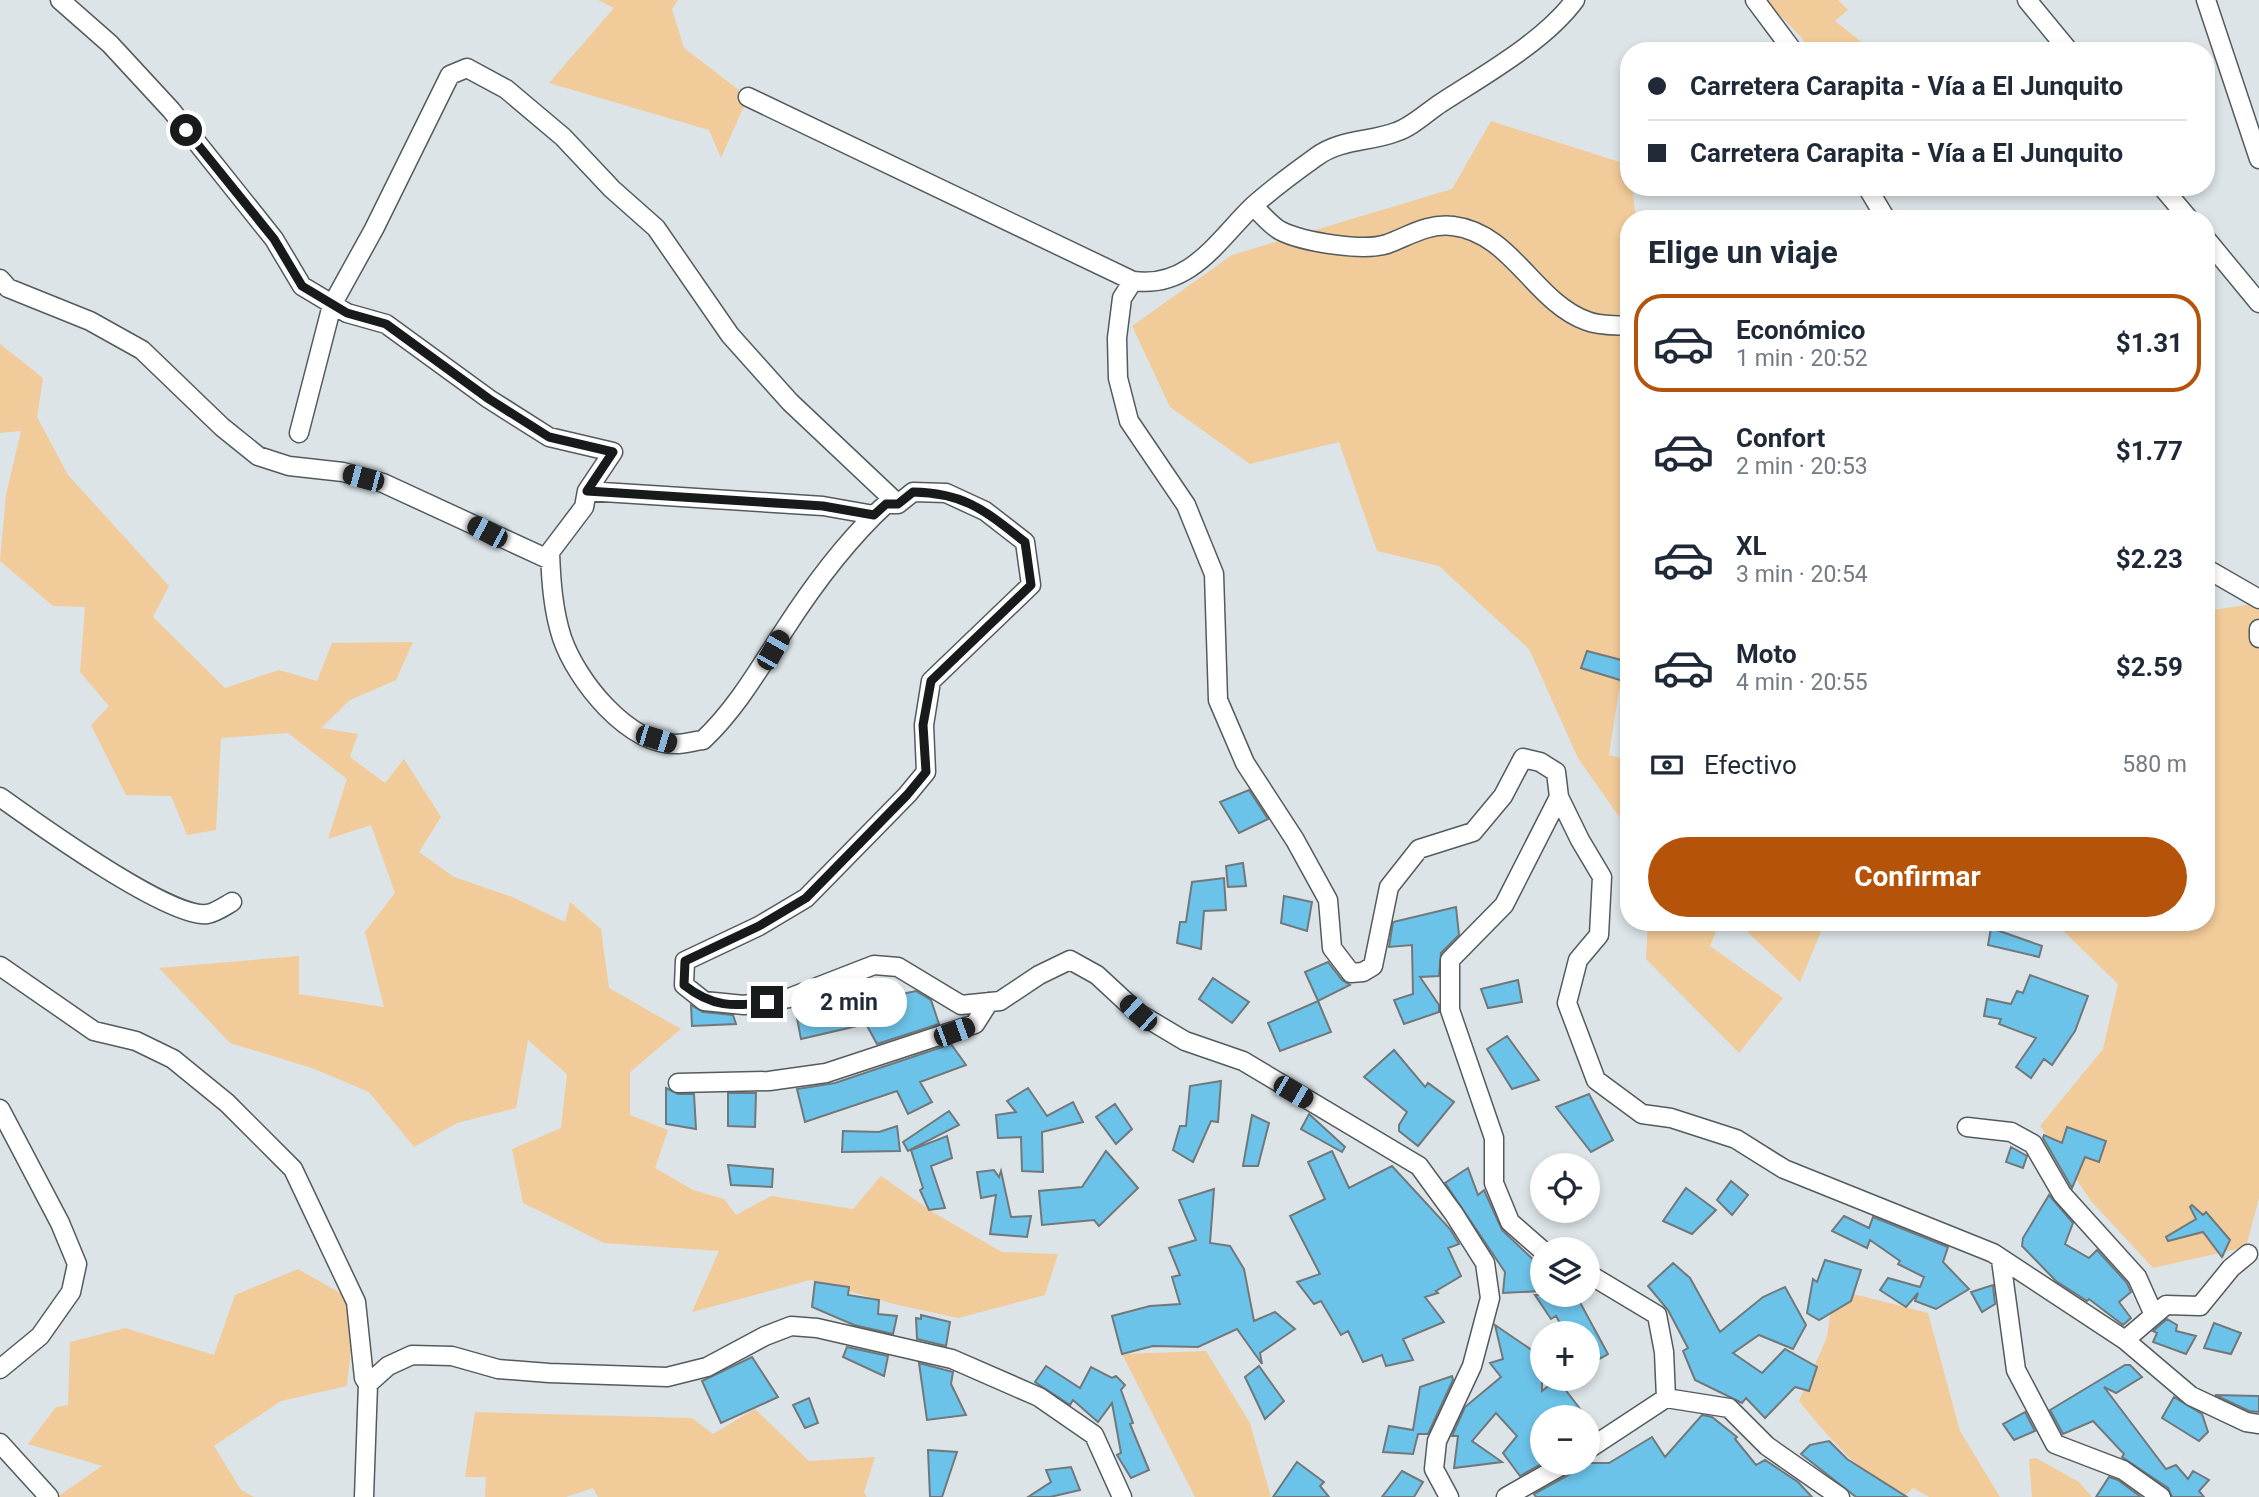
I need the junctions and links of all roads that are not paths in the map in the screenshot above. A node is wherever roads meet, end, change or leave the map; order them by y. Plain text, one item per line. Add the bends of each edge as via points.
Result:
1 (60, 0) edge
2 (1575, 0) edge
3 (1755, 0) edge
4 (2027, 0) edge
5 (2207, 0) edge
6 (1786, 42) edge
7 (2062, 42) edge
8 (748, 97) dead end
9 (2259, 159) edge
10 (2170, 196) edge
11 (1254, 206) junction
12 (2181, 210) edge
13 (2215, 250) edge
14 (0, 279) edge
15 (1133, 281) junction
16 (2259, 303) edge
17 (332, 305) junction
18 (1620, 326) edge
19 (299, 433) dead end
20 (587, 491) junction
21 (898, 504) junction
22 (874, 515) junction
23 (550, 560) junction
24 (2215, 574) edge
25 (2259, 599) edge
26 (2259, 629) edge
27 (2259, 638) edge
28 (0, 797) edge
29 (1559, 797) junction
30 (232, 902) dead end
31 (0, 966) edge
32 (989, 1002) junction
33 (678, 1083) dead end
34 (0, 1108) edge
35 (1967, 1127) dead end
36 (1530, 1240) edge
37 (2248, 1255) dead end
38 (2001, 1260) junction
39 (1600, 1281) edge
40 (2154, 1315) junction
41 (2125, 1340) junction
42 (0, 1370) edge
43 (368, 1384) junction
44 (1666, 1398) junction
45 (2259, 1424) edge
46 (1600, 1441) edge
47 (0, 1443) edge
48 (1545, 1475) edge
49 (48, 1497) edge
50 (364, 1497) edge
51 (1122, 1497) edge
52 (1450, 1497) edge
53 (1506, 1497) edge
54 (1840, 1497) edge
55 (2161, 1497) edge

1 - 17 street via 110,44 171,110 274,239 302,286
2 - 11 street via 1563,17 1398,132 1333,146
3 - 6 street
4 - 7 street
5 - 9 street
8 - 15 street
10 - 12 street
11 - 15 street via 1209,256 1149,283
11 - 18 street via 1279,230 1341,245 1384,245 1422,228 1454,226 1496,242 1543,293 1587,322
13 - 16 street
14 - 23 street via 8,288 90,321 142,350 222,428 258,456 383,483
15 - 29 street via 1122,298 1117,338 1118,378 1129,421 1186,505 1214,574 1218,700 1245,763 1328,900 1332,948 1351,973 1373,966 1390,887 1419,849 1473,832 1503,796 1523,758 1556,772
17 - 19 street
17 - 20 street via 386,324 549,437 613,452
17 - 21 street via 450,75 467,68 506,89 563,137 656,228 730,335 790,402
20 - 22 street via 823,506
20 - 23 street via 584,507 550,552
21 - 22 street via 886,504
21 - 32 street via 913,492 946,493 985,512 1025,542 1031,585 931,681 923,725 926,772 907,795 806,898 685,961 684,985 704,1001 744,1005 789,998 874,965 898,967 961,1005
22 - 23 street via 810,593 762,670 703,740 674,744 637,733 585,682 563,640 553,601
24 - 25 street
26 - 27 street
28 - 30 street via 113,873 170,905 207,914
29 - 36 street via 1504,905 1450,960 1450,1010 1494,1138 1494,1184 1510,1222
29 - 38 street via 1602,877 1599,935 1578,960 1567,1003 1596,1080 1642,1114 1671,1118 1736,1139 1784,1169 1993,1252
31 - 43 street via 93,1031 136,1041 173,1059 227,1103 293,1169 356,1302
32 - 33 street via 975,1024 826,1073 769,1081
32 - 52 street via 1070,960 1097,975 1138,1013 1185,1041 1243,1062 1419,1166 1485,1264 1490,1298 1472,1366 1437,1441 1434,1469
34 - 42 street via 77,1264 71,1292 40,1336
35 - 40 street via 2011,1132 2033,1144 2062,1194 2137,1278
37 - 40 street via 2200,1306 2166,1305
38 - 41 street
38 - 55 street via 2016,1370 2055,1444 2123,1470
39 - 44 street via 1657,1315
40 - 41 street
41 - 45 street via 2191,1396
43 - 50 street
43 - 51 street via 388,1366 412,1355 452,1356 498,1369 667,1377 707,1367 791,1326 817,1328 952,1359 1039,1398 1094,1435
44 - 46 street
44 - 54 street via 1729,1408 1767,1446
47 - 49 street
48 - 53 street

